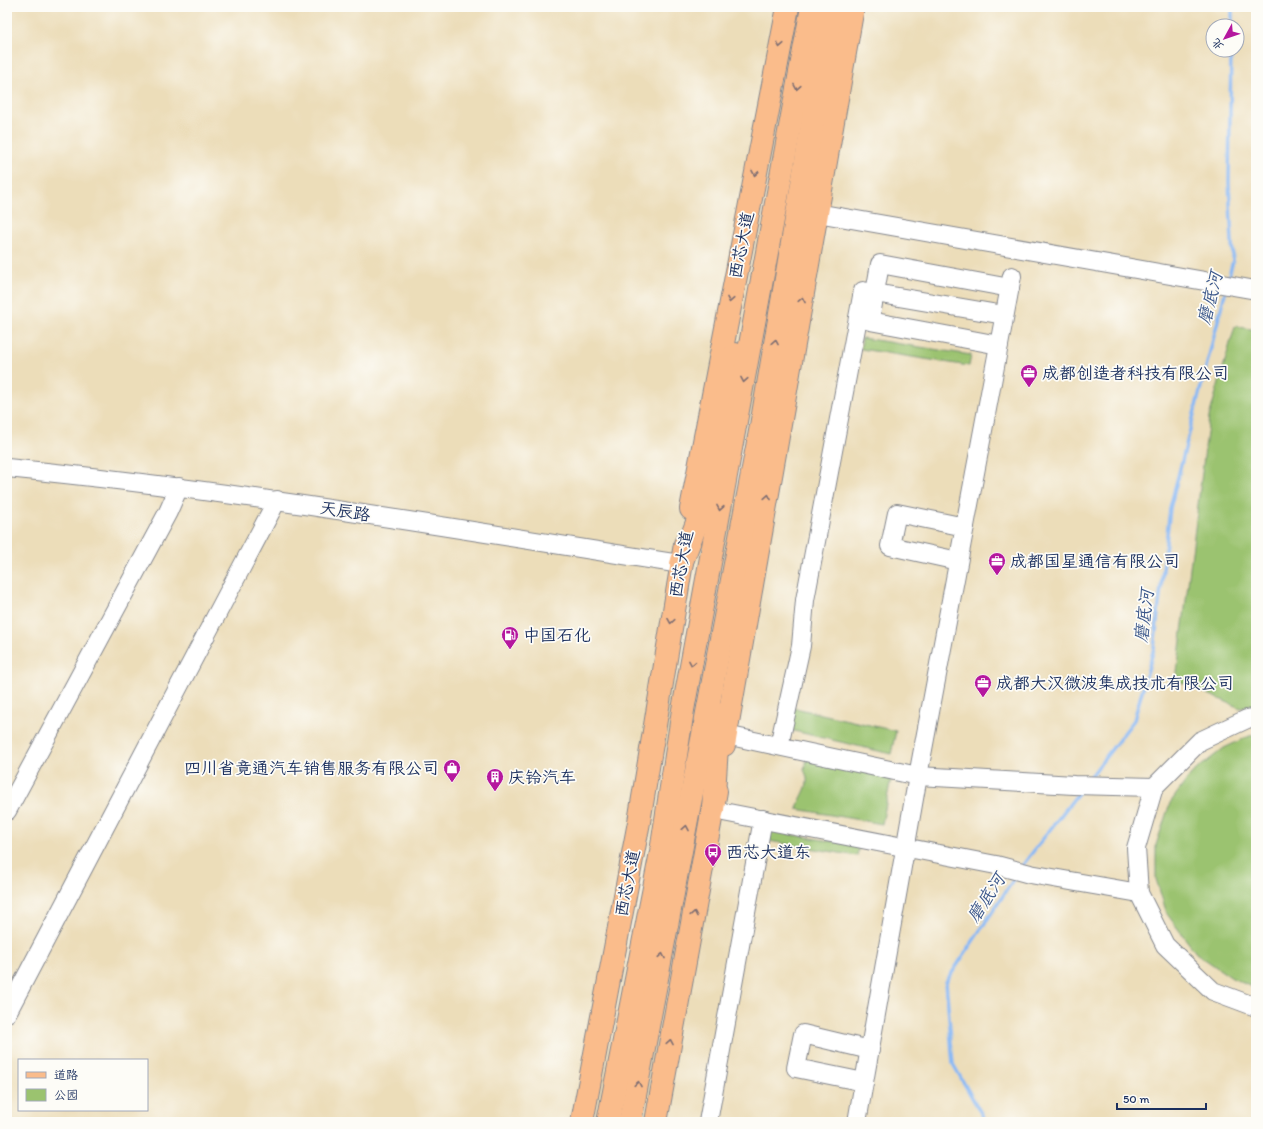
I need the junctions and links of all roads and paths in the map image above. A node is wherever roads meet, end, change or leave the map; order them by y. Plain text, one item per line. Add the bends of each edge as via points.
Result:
1 (788, 7) edge
2 (812, 7) edge
3 (832, 7) edge
4 (853, 7) edge
5 (777, 199) junction
6 (817, 213) junction
7 (1254, 290) edge
8 (875, 293) junction
9 (1004, 315) junction
10 (999, 345) junction
11 (761, 426) junction
12 (7, 468) edge
13 (179, 487) junction
14 (277, 500) junction
15 (965, 527) junction
16 (958, 561) junction
17 (681, 564) junction
18 (1256, 717) edge
19 (726, 735) junction
20 (779, 746) junction
21 (918, 776) junction
22 (1154, 787) junction
23 (713, 810) junction
24 (7, 812) edge
25 (763, 819) junction
26 (905, 847) junction
27 (1140, 893) junction
28 (1256, 1008) edge
29 (7, 1013) edge
30 (870, 1050) junction
31 (864, 1082) junction
32 (582, 1122) edge
33 (608, 1122) edge
34 (630, 1122) edge
35 (656, 1122) edge
36 (708, 1122) edge
37 (857, 1122) edge

1 -> 17 main road, 西芯大道
2 -> 5 main road, 西芯大道
11 -> 3 main road
4 - 6 main road
5 - 17 main road via 730,372 701,512
5 -> 33 main road, 西芯大道 via 683,710 661,852
6 - 7 street
19 -> 6 main road
8 - 9 street
8 - 9 street via 880,264 1011,282
8 - 10 street via 870,321
8 - 20 street via 863,291 805,600 801,646
9 - 10 street
10 - 15 street
11 - 23 main road via 745,566 719,717
34 -> 11 main road
12 - 13 street, 天辰路
13 - 14 street, 天辰路
13 - 24 street
14 - 17 street, 天辰路
14 - 29 street
15 - 16 street
15 - 16 street via 897,513 890,546
16 - 21 street
17 -> 32 main road, 西芯大道 via 638,822
18 - 22 street via 1200,741
19 - 20 street
19 - 23 main road
20 - 21 street
21 - 22 street
21 - 26 street
22 - 27 street via 1136,848
23 - 25 street
35 -> 23 main road
25 - 26 street
25 - 36 street
26 - 27 street via 1030,874
26 - 30 street
27 - 28 street via 1165,946 1213,991
30 - 31 street
30 - 31 street via 803,1034 796,1068
31 - 37 street

